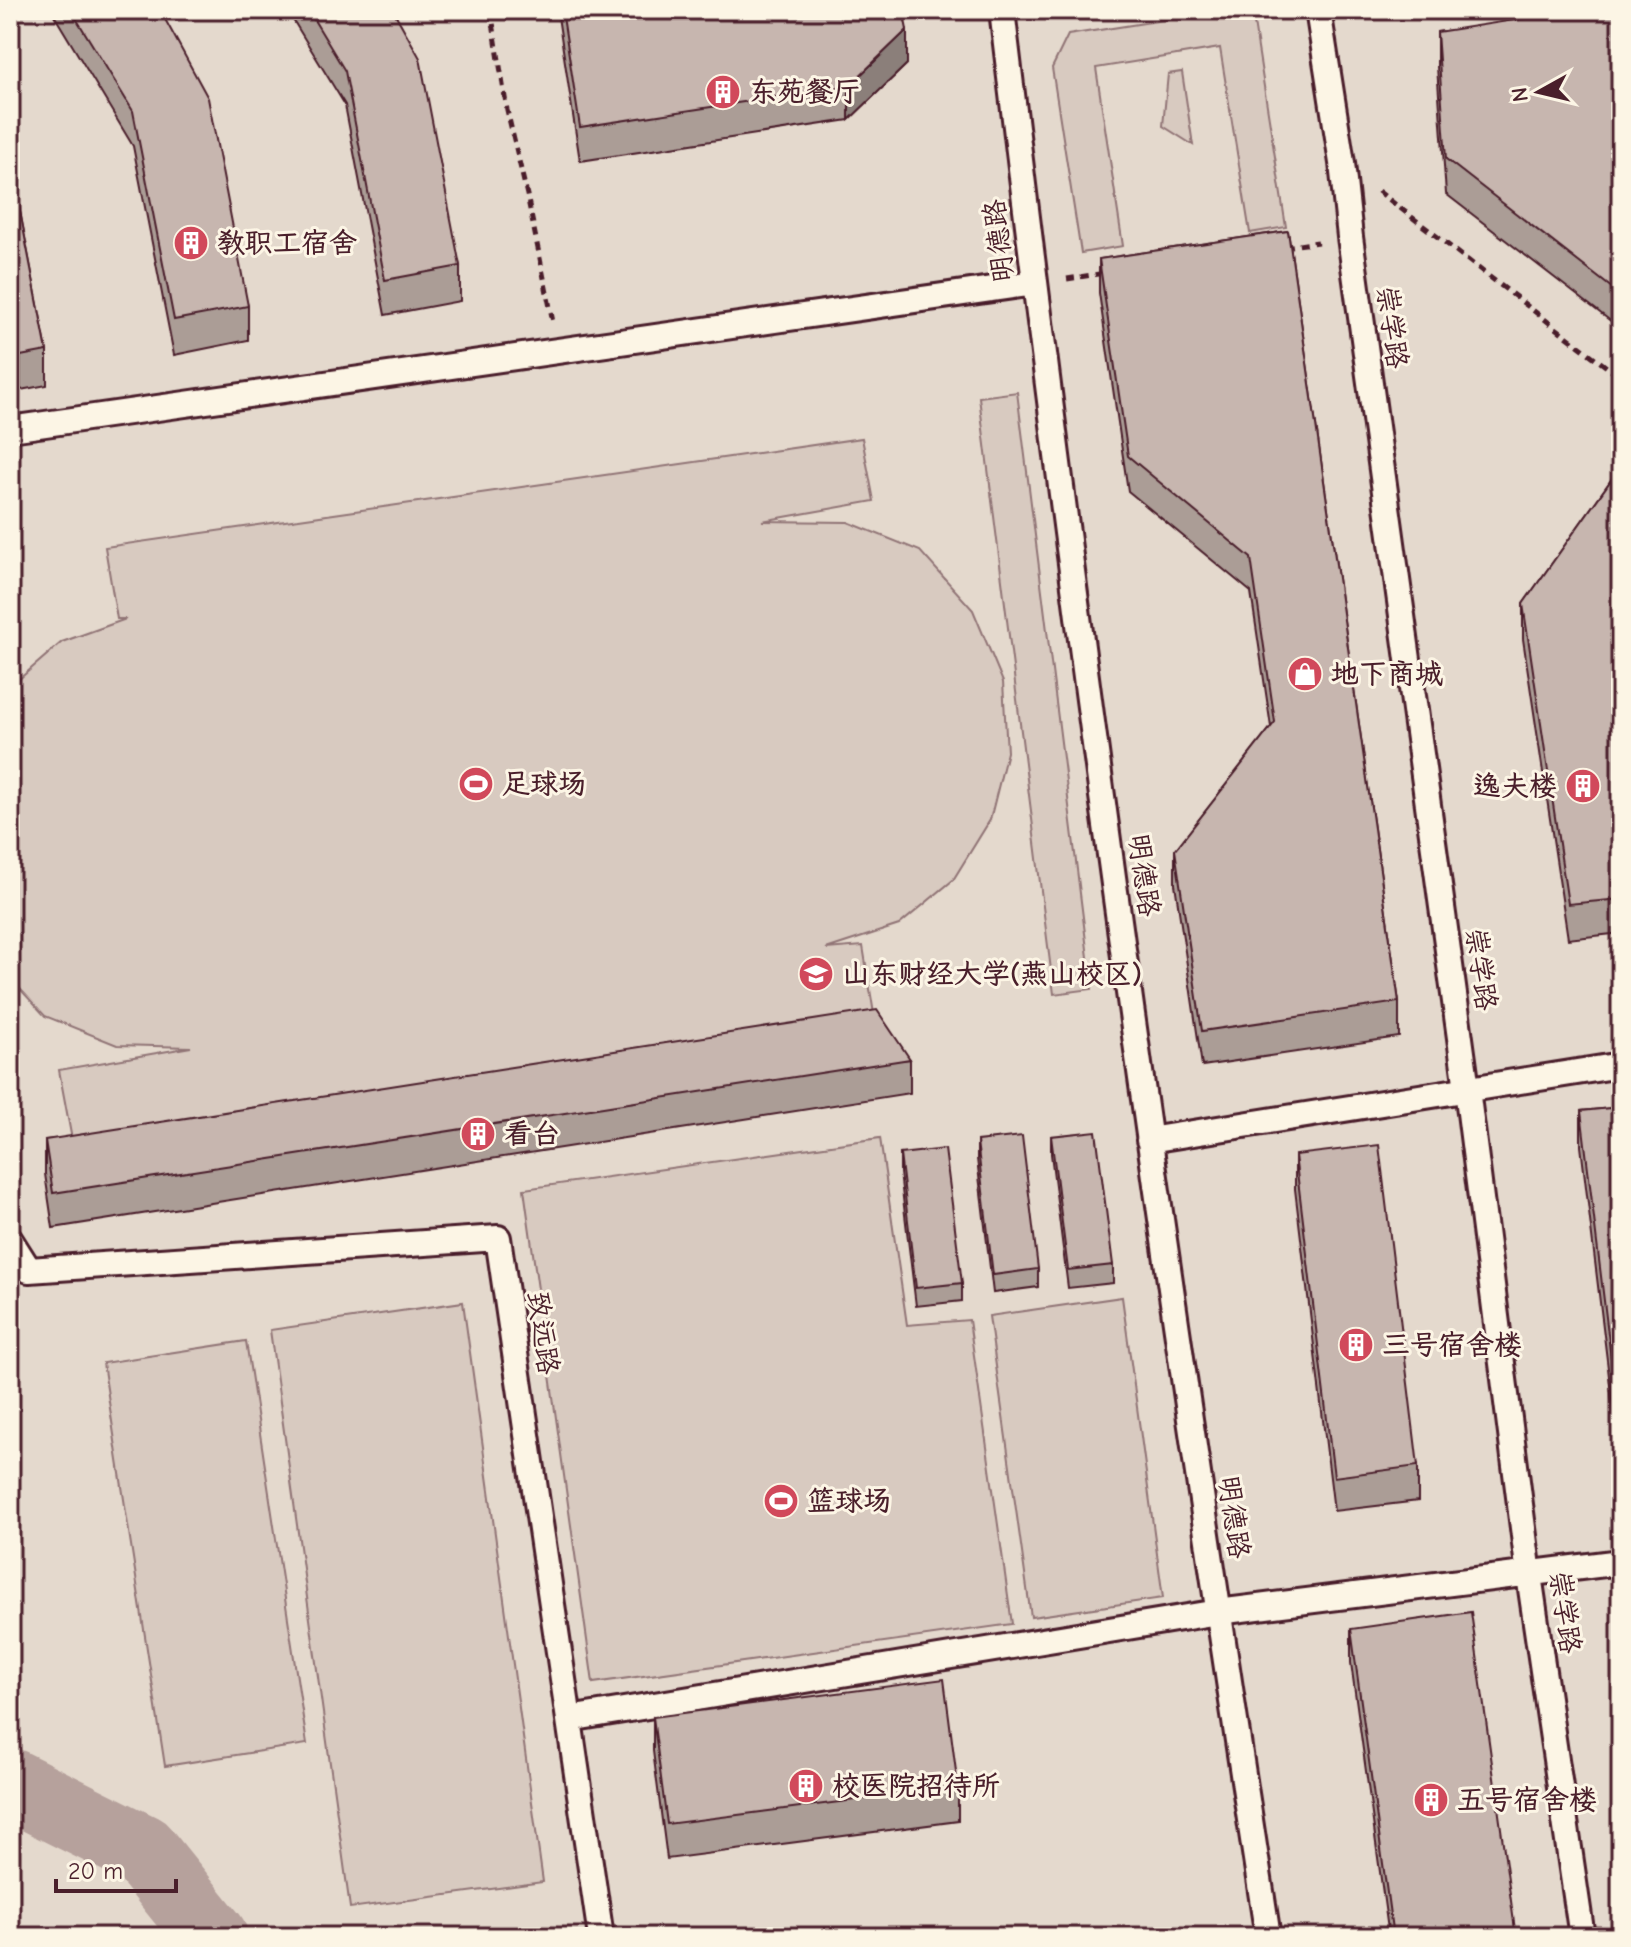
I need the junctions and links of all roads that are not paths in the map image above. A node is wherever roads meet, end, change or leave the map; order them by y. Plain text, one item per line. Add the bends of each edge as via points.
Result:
1 (1318, 10) edge
2 (1008, 11) edge
3 (1034, 283) junction
4 (10, 429) edge
5 (1621, 1065) edge
6 (1467, 1089) junction
7 (1149, 1140) junction
8 (10, 1240) edge
9 (1621, 1562) edge
10 (1529, 1575) junction
11 (1218, 1612) junction
12 (569, 1719) junction
13 (601, 1937) edge
14 (1268, 1937) edge
15 (1582, 1937) edge

1 - 6 lane, 崇学路
2 - 3 lane, 明德路
3 - 4 lane
3 - 7 lane, 明德路
5 - 6 lane
6 - 7 lane
6 - 10 lane, 崇学路
7 - 11 lane, 明德路
8 - 12 lane, 致远路 via 29,1270 498,1238
9 - 10 lane
10 - 11 lane
10 - 15 lane, 崇学路
11 - 12 lane
11 - 14 lane, 明德路
12 - 13 lane, 致远路

